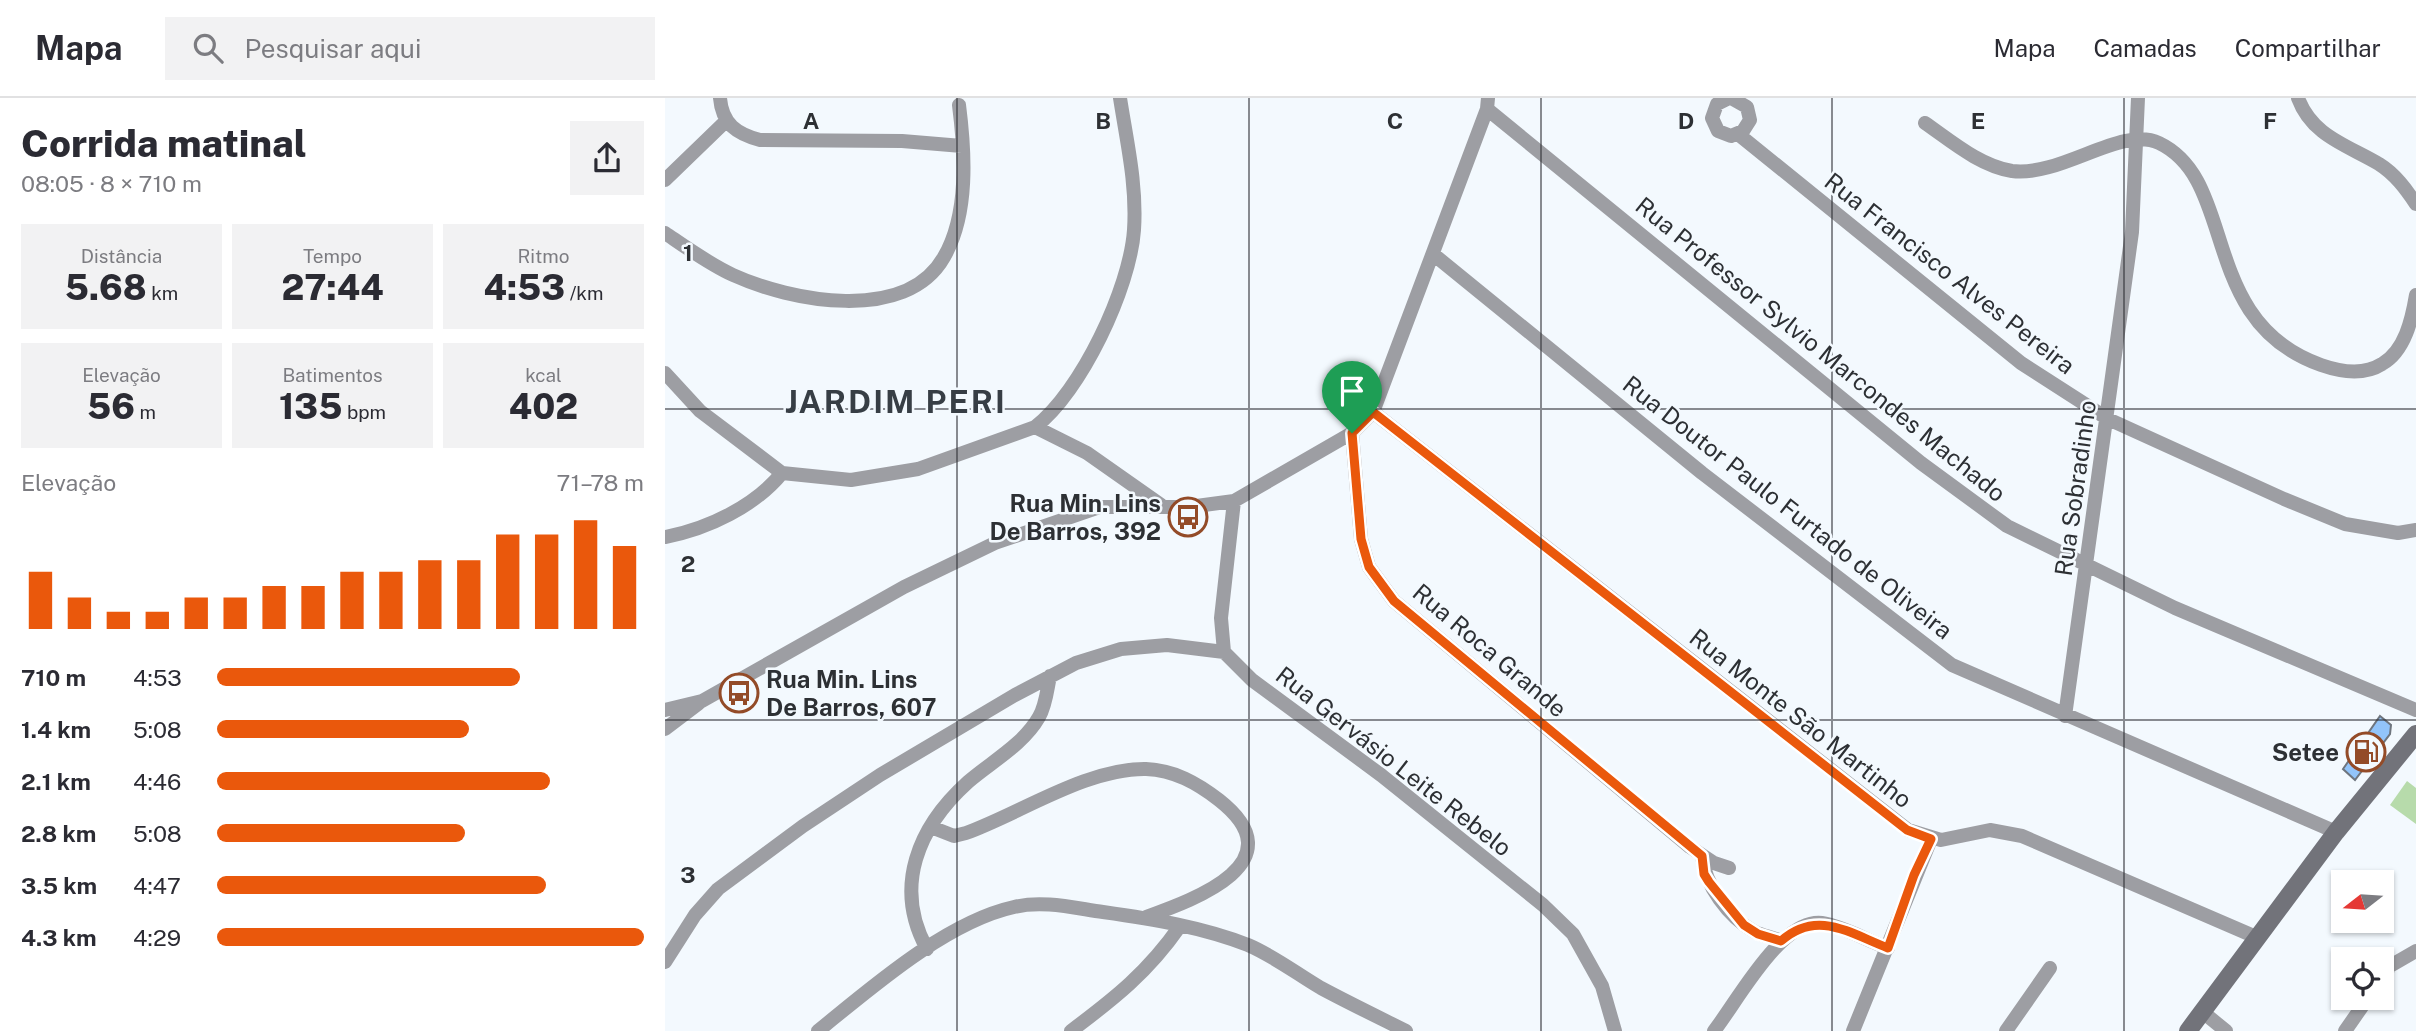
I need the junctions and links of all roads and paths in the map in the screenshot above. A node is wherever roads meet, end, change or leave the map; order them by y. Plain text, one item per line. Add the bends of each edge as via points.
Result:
1 (720, 98) edge
2 (1120, 98) edge
3 (1730, 98) edge
4 (2138, 98) edge
5 (2298, 98) edge
6 (1487, 104) edge
7 (959, 105) dead end
8 (726, 121) junction
9 (1925, 123) dead end
10 (1738, 134) junction
11 (2138, 138) junction
12 (962, 146) junction
13 (665, 180) edge
14 (2416, 204) edge
15 (665, 233) edge
16 (1433, 254) junction
17 (2416, 295) edge
18 (665, 373) edge
19 (1373, 412) junction
20 (2108, 419) junction
21 (1035, 428) junction
22 (1352, 433) junction
23 (782, 473) junction
24 (1234, 501) junction
25 (1161, 505) junction
26 (2416, 530) edge
27 (665, 537) edge
28 (2087, 567) junction
29 (1224, 652) junction
30 (1050, 676) junction
31 (702, 701) junction
32 (665, 702) edge
33 (680, 705) junction
34 (665, 710) edge
35 (2416, 710) edge
36 (2065, 716) junction
37 (665, 730) edge
38 (2416, 734) edge
39 (931, 827) junction
40 (2336, 832) junction
41 (1931, 839) junction
42 (1702, 856) junction
43 (1729, 868) dead end
44 (1145, 918) junction
45 (1180, 926) junction
46 (2256, 937) junction
47 (1781, 941) junction
48 (1888, 948) junction
49 (927, 949) junction
50 (2416, 951) edge
51 (665, 962) edge
52 (2394, 964) edge
53 (2050, 968) dead end
54 (2360, 1010) edge
55 (2204, 1013) junction
56 (818, 1031) edge
57 (1071, 1031) edge
58 (1406, 1031) edge
59 (1615, 1031) edge
60 (1714, 1031) edge
61 (1853, 1031) edge
62 (2006, 1031) edge
63 (2188, 1031) edge
64 (2226, 1031) edge
65 (2345, 1031) edge

1 - 8 street
2 - 21 street via 1134,186 1134,234 1127,263 1101,336 1073,384
3 - 10 street, Rua Francisco Alves Pereira via 1743,103 1749,113 1748,126
3 - 10 street, Rua Francisco Alves Pereira via 1717,104 1712,118 1724,135
4 - 11 street, Rua Sobradinho
5 - 14 street via 2314,126 2381,165
6 - 16 street
6 - 28 street, Rua Professor Sylvio Marcondes Machado via 1921,463 2007,526
7 - 12 street
8 - 12 street via 740,135 760,140
8 - 13 street
9 - 11 street via 1970,155 2010,171 2056,167
10 - 20 street, Rua Francisco Alves Pereira via 2021,363
11 - 17 street via 2174,152 2188,168 2207,203 2241,298 2274,341 2300,357 2345,372 2383,364 2407,332
11 - 20 street, Rua Sobradinho via 2132,232
12 - 15 street via 958,222 944,258 935,271 902,292 852,303 752,283 709,263
16 - 19 street
16 - 36 street, Rua Doutor Paulo Furtado de Oliveira via 1903,631 1952,665
18 - 23 street via 701,411
19 - 22 street
19 - 41 street, Rua Monte São Martinho via 1907,830
20 - 26 street, Rua Francisco Alves Pereira via 2346,524 2398,533
20 - 28 street, Rua Sobradinho
21 - 23 street via 918,469 851,480
21 - 25 street via 1087,453
22 - 24 street
22 - 42 street, Rua Roca Grande via 1363,547 1369,567 1394,601
23 - 27 street via 758,498 737,510 694,530
24 - 25 street via 1210,506
24 - 29 street via 1221,618
25 - 31 street via 1100,507 995,543 904,587
28 - 35 street, Rua Professor Sylvio Marcondes Machado
28 - 36 street, Rua Sobradinho
29 - 30 street via 1144,646 1095,655
29 - 59 street, Rua Gervásio Leite Rebelo via 1252,680 1381,775 1573,934 1602,986
30 - 39 street via 1039,718 1023,738 965,784
30 - 51 street via 900,762 745,868 717,889
31 - 33 street
31 - 37 street
32 - 33 street
33 - 34 street
36 - 40 street, Rua Doutor Paulo Furtado de Oliveira
38 - 40 street
39 - 44 street via 954,836 966,833 1075,785 1124,771 1164,771 1187,779 1230,810 1248,836 1248,849 1233,874 1219,886
39 - 49 street via 915,854 911,887
40 - 46 street
41 - 46 street via 1990,830 2022,836
41 - 48 street
42 - 43 street, Rua Roca Grande
42 - 47 street via 1704,874 1733,914 1758,934
44 - 45 street
44 - 49 street via 1068,906 1014,907 972,923
45 - 57 street via 1132,985
45 - 58 street via 1250,946
46 - 55 street
47 - 48 street via 1794,930 1822,923
47 - 60 street
48 - 61 street
49 - 56 street
50 - 52 street
53 - 62 street
54 - 65 street
55 - 63 street
55 - 64 street

